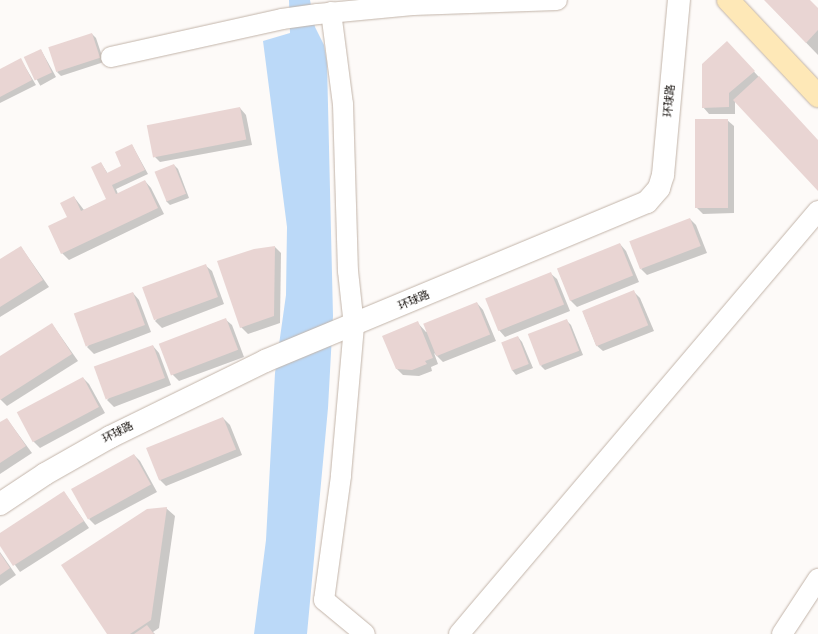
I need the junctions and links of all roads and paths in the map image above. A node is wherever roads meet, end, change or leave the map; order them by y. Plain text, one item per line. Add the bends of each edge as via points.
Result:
1 (557, 0) edge
2 (679, 0) edge
3 (728, 0) edge
4 (324, 13) junction
5 (111, 57) dead end
6 (818, 96) edge
7 (818, 211) edge
8 (349, 328) junction
9 (0, 504) edge
10 (818, 579) edge
11 (365, 634) edge
12 (459, 634) edge
13 (782, 634) edge

1 - 4 street via 413,5
2 - 8 street, 环球路 via 664,174 655,195 638,207
3 - 6 main road
4 - 5 street via 282,19
4 - 8 street via 342,104
7 - 12 street
8 - 9 street, 环球路 via 265,361 110,437 45,474
8 - 11 street via 341,476 324,600
10 - 13 street

